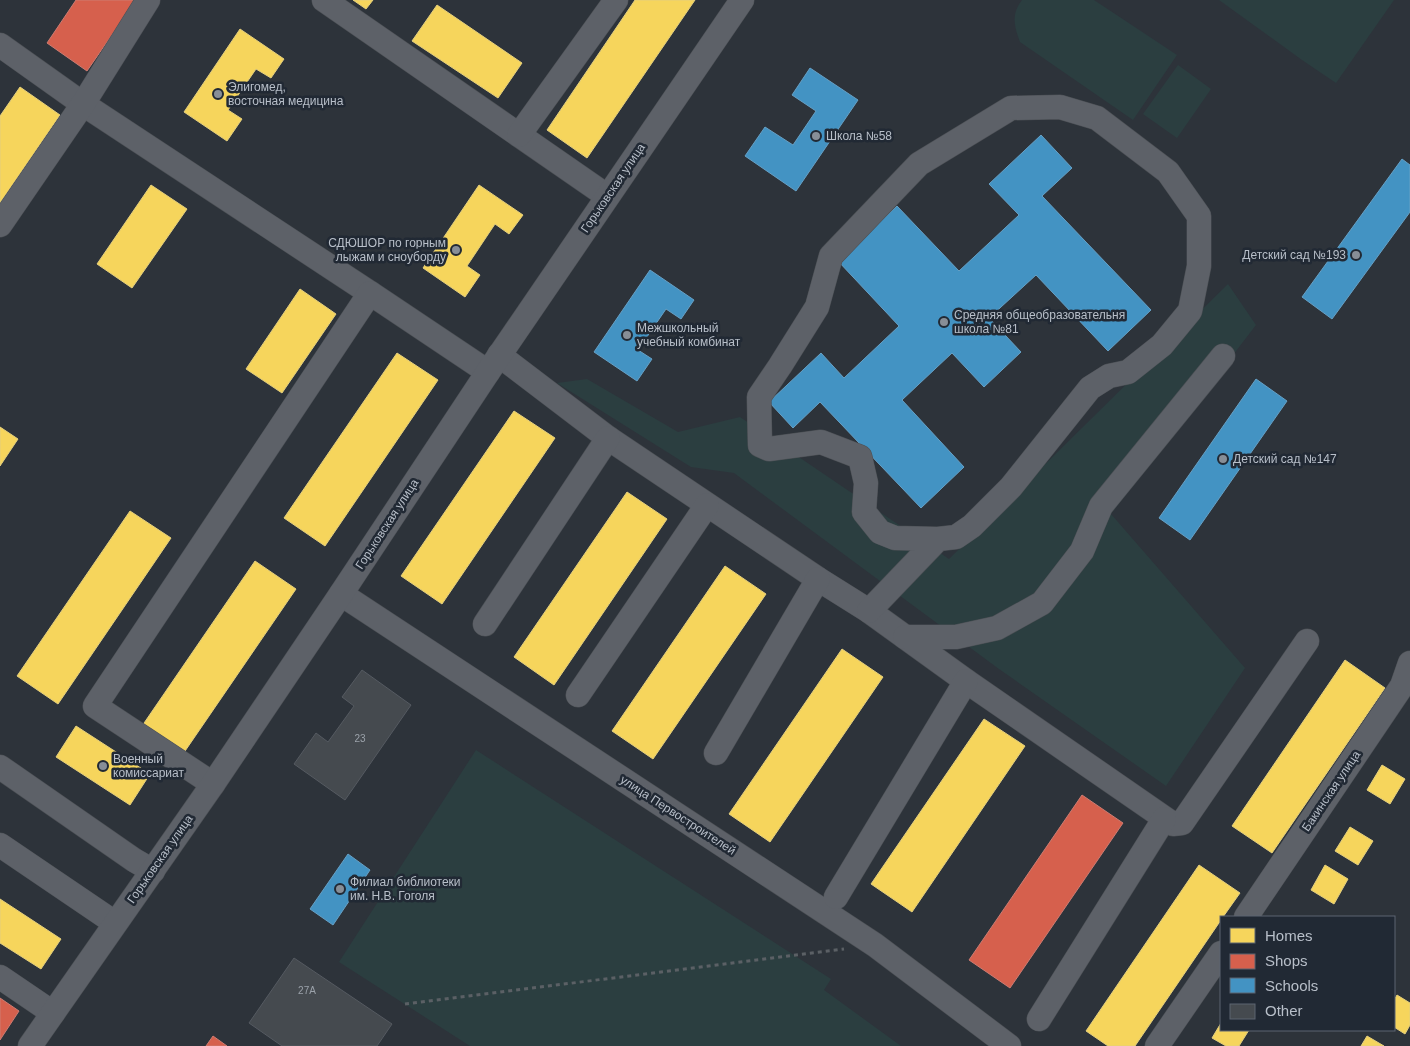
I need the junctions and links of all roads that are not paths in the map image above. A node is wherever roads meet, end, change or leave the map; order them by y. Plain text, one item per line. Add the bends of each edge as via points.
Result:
1 (148, 0) edge
2 (324, 0) edge
3 (616, 0) edge
4 (737, 2) edge
5 (0, 45) edge
6 (84, 104) junction
7 (519, 136) junction
8 (607, 196) junction
9 (0, 225) edge
10 (370, 293) junction
11 (1222, 356) dead end
12 (493, 364) junction
13 (608, 438) junction
14 (707, 505) junction
15 (938, 539) junction
16 (818, 579) junction
17 (341, 594) junction
18 (869, 611) junction
19 (485, 624) dead end
20 (905, 637) junction
21 (1307, 641) dead end
22 (1410, 663) edge
23 (966, 681) junction
24 (1406, 687) edge
25 (578, 695) dead end
26 (716, 753) dead end
27 (0, 767) edge
28 (213, 784) junction
29 (1164, 819) junction
30 (0, 845) edge
31 (153, 871) junction
32 (836, 897) dead end
33 (1247, 916) edge
34 (114, 923) junction
35 (1220, 954) edge
36 (0, 977) edge
37 (53, 1013) junction
38 (1039, 1019) dead end
39 (30, 1046) edge
40 (1009, 1046) edge
41 (1156, 1046) edge

1 - 6 street
2 - 7 street
3 - 7 street
4 - 8 street, Горьковская улица
5 - 6 street
6 - 9 street
6 - 10 street
7 - 8 street
8 - 12 street, Горьковская улица
10 - 12 street
10 - 28 street via 95,706
11 - 20 street via 1101,506 1082,550 1042,603 997,628 956,637
12 - 13 street
12 - 17 street, Горьковская улица
13 - 14 street
13 - 19 street
14 - 16 street
14 - 25 street
15 - 15 street via 956,536 972,526 1011,487 1090,388 1109,376 1128,372 1162,345 1190,311 1199,266 1199,216 1168,172 1097,118 1060,107 1011,108 919,164 831,256 817,307 759,397 760,445 769,449 820,442 860,457 866,483 864,512 880,532 895,538
15 - 18 street
16 - 18 street
16 - 26 street
17 - 28 street, Горьковская улица
17 - 40 street, улица Первостроителей via 875,944
18 - 20 street
20 - 23 street
21 - 29 street via 1182,824
22 - 24 street, Бакинская улица
23 - 29 street
23 - 32 street
24 - 33 street, Бакинская улица
27 - 31 street
28 - 31 street, Горьковская улица
29 - 38 street
30 - 34 street
31 - 34 street, Горьковская улица
34 - 37 street, Горьковская улица
35 - 41 street
36 - 37 street
37 - 39 street, Горьковская улица

